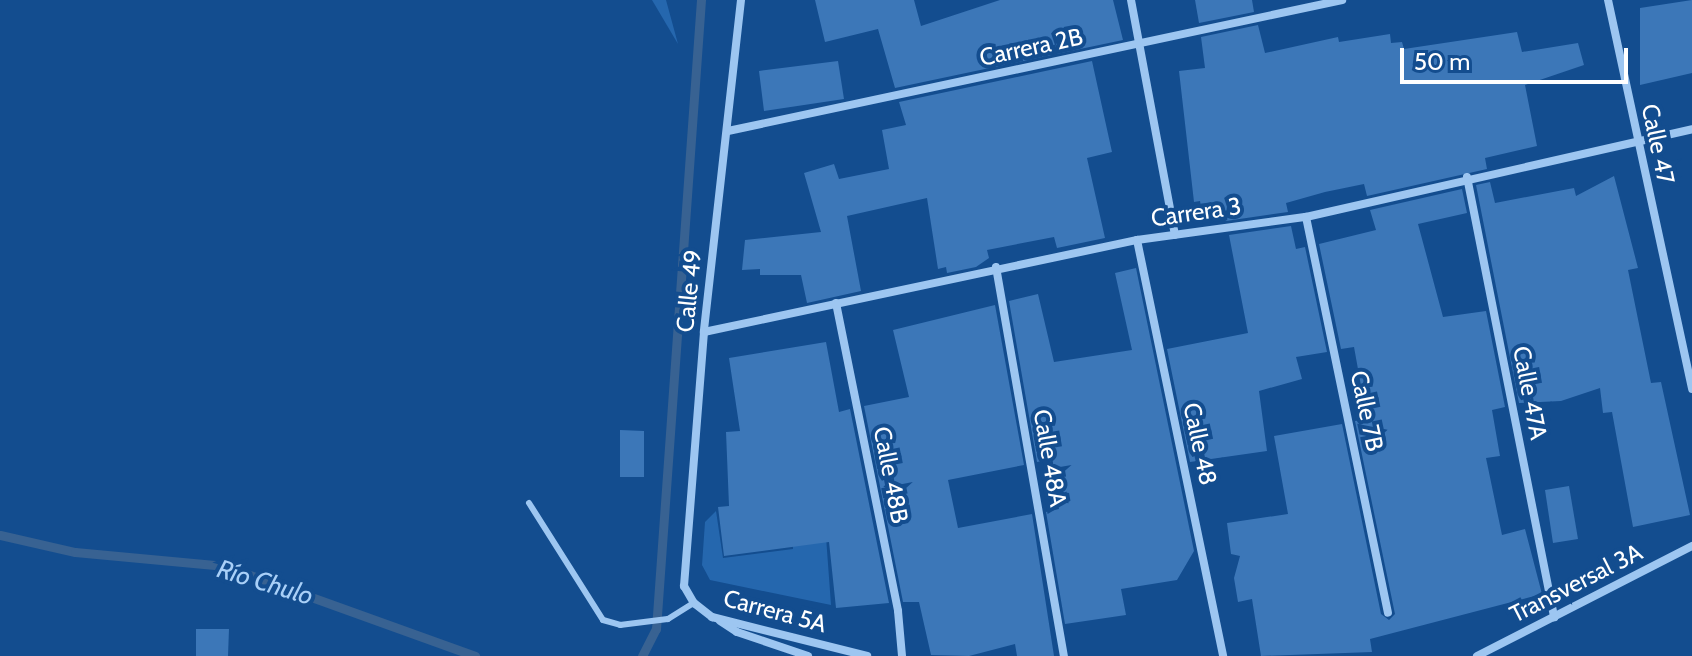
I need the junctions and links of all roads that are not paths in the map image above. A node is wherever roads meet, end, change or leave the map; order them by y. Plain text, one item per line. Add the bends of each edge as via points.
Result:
1 (741, 0) edge
2 (1131, 0) edge
3 (1342, 0) edge
4 (1608, 0) edge
5 (1139, 44) junction
6 (1692, 129) edge
7 (728, 131) junction
8 (1637, 141) junction
9 (1467, 177) junction
10 (1306, 217) junction
11 (1175, 235) junction
12 (1137, 240) junction
13 (996, 267) junction
14 (836, 303) junction
15 (704, 332) junction
16 (1692, 389) edge
17 (529, 503) dead end
18 (1692, 546) edge
19 (684, 586) joint
20 (694, 603) junction
21 (1388, 613) dead end
22 (1554, 617) junction
23 (716, 618) junction
24 (808, 656) edge
25 (867, 656) edge
26 (902, 656) edge
27 (1064, 656) edge
28 (1223, 656) edge
29 (1477, 656) edge

1 - 7 street, Calle 49
2 - 5 street
3 - 5 street, Carrera 2B
4 - 8 street, Calle 47
5 - 7 street, Carrera 2B
5 - 11 street
6 - 8 street, Carrera 3
7 - 15 street, Calle 49
8 - 9 street, Carrera 3
8 - 16 street, Calle 47
9 - 10 street, Carrera 3
9 - 22 street, Calle 47A
10 - 11 street, Carrera 3
10 - 21 street, Calle 7B
11 - 12 street, Carrera 3
12 - 13 street, Carrera 3
12 - 28 street, Calle 48
13 - 14 street, Carrera 3
13 - 27 street, Calle 48A
14 - 15 street, Carrera 3
14 - 26 street, Calle 48B via 898,611
15 - 19 street, Calle 49
17 - 20 lane via 603,620 620,625 668,619
18 - 22 street, Transversal 3A
19 - 20 street, Carrera 5A
20 - 23 street, Carrera 5A
22 - 29 street, Transversal 3A
23 - 24 street via 737,632
23 - 25 street, Carrera 5A

